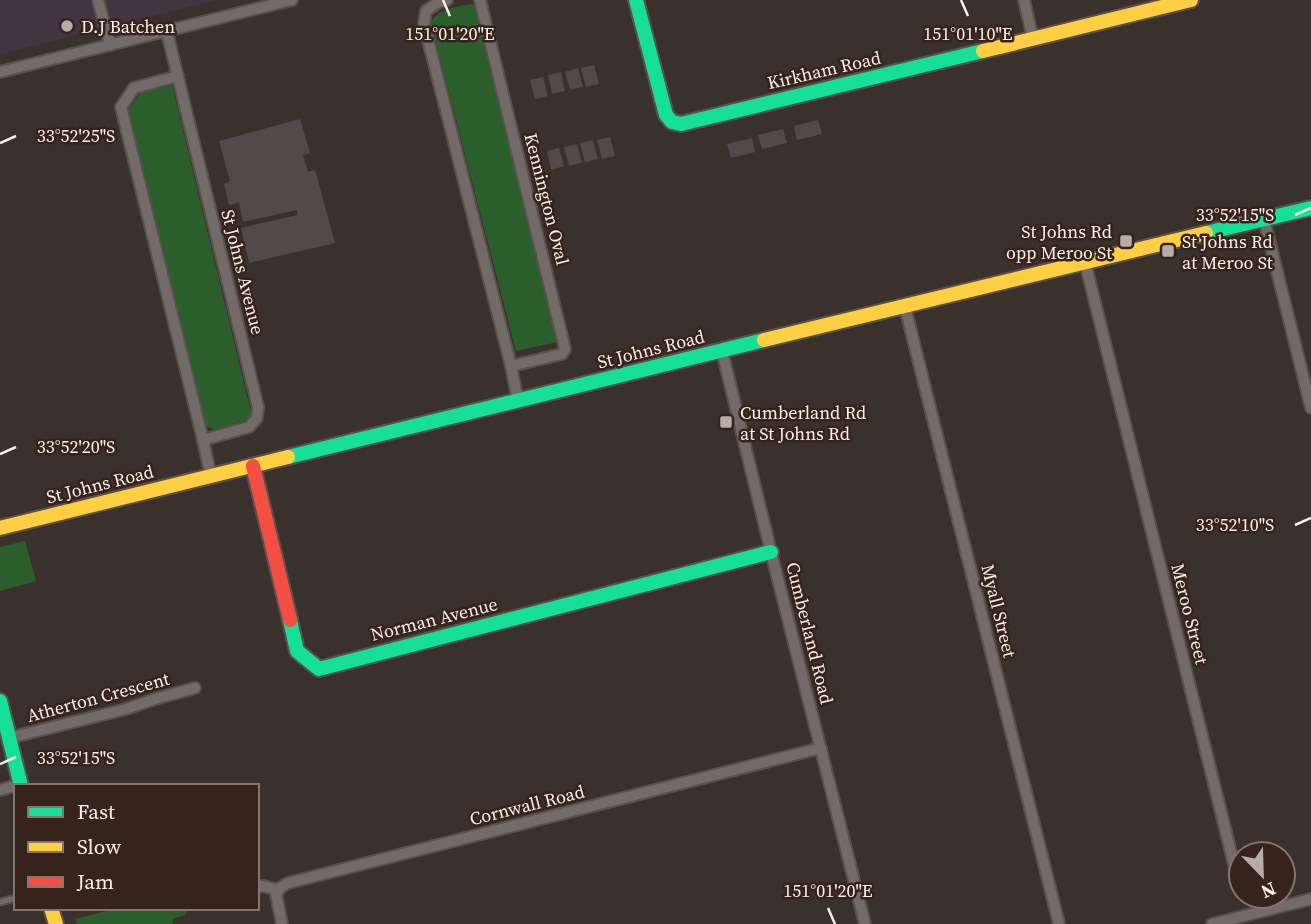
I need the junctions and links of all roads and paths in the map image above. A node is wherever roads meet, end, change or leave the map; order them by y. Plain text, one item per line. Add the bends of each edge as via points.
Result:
1 (98, 0) edge
2 (292, 0) edge
3 (447, 0) edge
4 (480, 0) edge
5 (636, 0) edge
6 (1024, 0) edge
7 (1191, 0) edge
8 (167, 32) junction
9 (1033, 39) junction
10 (110, 45) junction
11 (0, 72) edge
12 (178, 76) junction
13 (1311, 208) edge
14 (1264, 219) junction
15 (1085, 262) junction
16 (905, 307) junction
17 (722, 351) junction
18 (511, 366) junction
19 (518, 401) junction
20 (1311, 408) edge
21 (203, 440) junction
22 (253, 466) junction
23 (211, 477) junction
24 (0, 528) edge
25 (771, 552) junction
26 (195, 688) dead end
27 (0, 701) edge
28 (9, 738) junction
29 (821, 748) junction
30 (21, 784) edge
31 (1228, 840) edge
32 (259, 887) edge
33 (278, 890) junction
34 (1311, 898) edge
35 (1246, 910) edge
36 (1247, 915) junction
37 (282, 924) edge
38 (865, 924) edge
39 (1059, 924) edge
40 (1212, 924) edge

1 - 10 street
2 - 8 street
3 - 18 street via 426,11 424,24
4 - 18 street, Kennington Oval via 565,349 562,354
5 - 9 street, Kirkham Road via 666,115 681,124
6 - 9 street
7 - 9 street, Kirkham Road
8 - 10 street
8 - 12 street, St Johns Avenue
10 - 11 street
12 - 21 street, St Johns Avenue via 258,407 257,418 249,427
12 - 21 street via 134,88 121,107
13 - 14 street, St Johns Road
14 - 15 street, St Johns Road
14 - 20 street
15 - 16 street, St Johns Road
15 - 31 street, Meroo Street
16 - 17 street, St Johns Road
16 - 39 street, Myall Street
17 - 19 street, St Johns Road
17 - 25 street, Cumberland Road
18 - 19 street
19 - 22 street, St Johns Road
21 - 23 street
22 - 23 street, St Johns Road
22 - 25 street, Norman Avenue via 298,651 319,668
23 - 24 street, St Johns Road
25 - 29 street, Cumberland Road
26 - 28 street, Atherton Crescent
27 - 28 street
28 - 30 street
29 - 33 street, Cornwall Road via 288,883
29 - 38 street, Cumberland Road
32 - 33 street
33 - 37 street
34 - 36 street
35 - 36 street, Meroo Street
36 - 40 street

